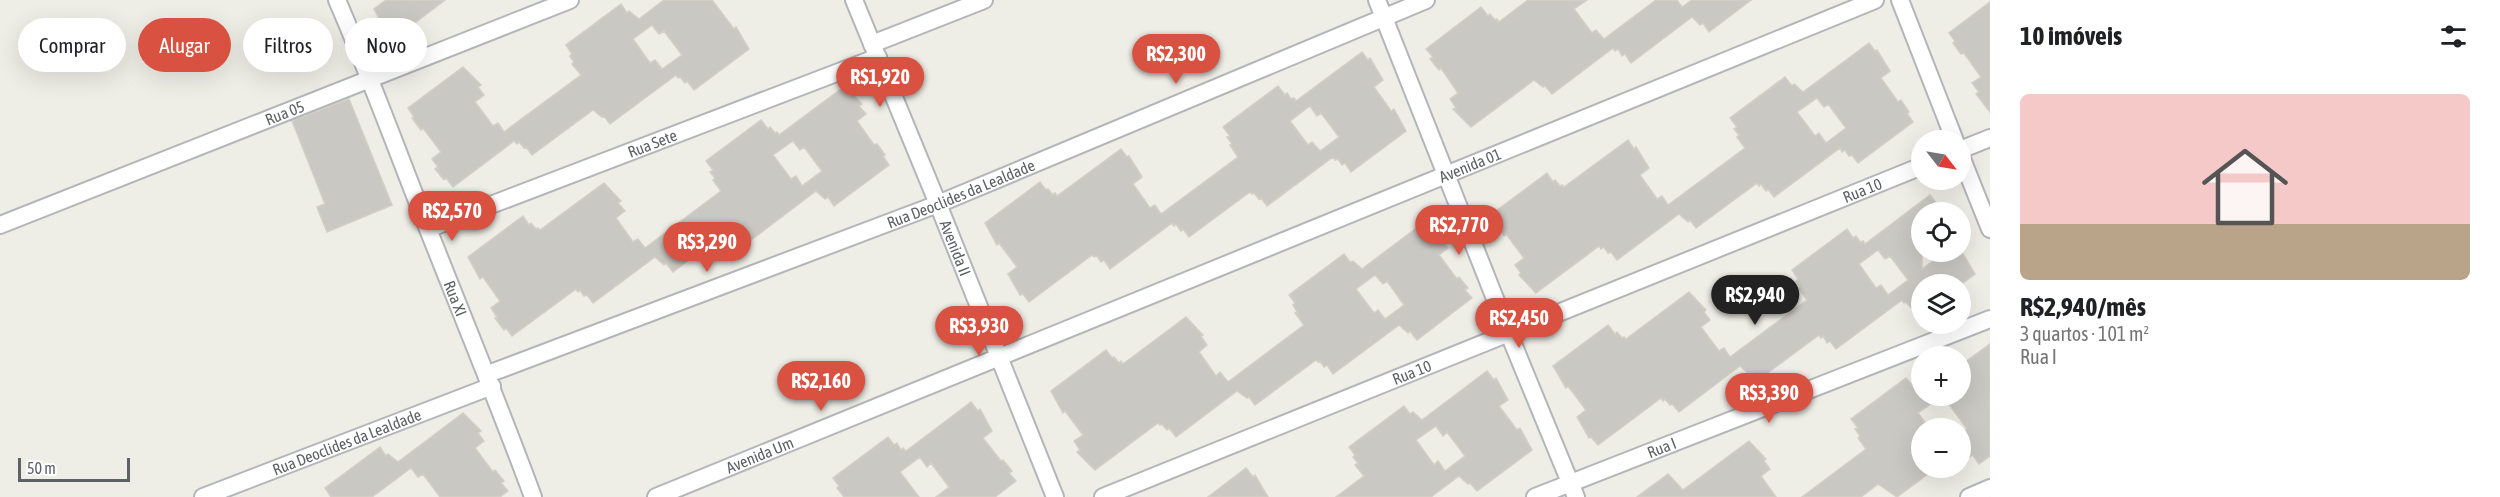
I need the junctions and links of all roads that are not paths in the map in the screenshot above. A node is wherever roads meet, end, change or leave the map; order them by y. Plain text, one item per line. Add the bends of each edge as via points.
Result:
1 (337, 0) edge
2 (570, 0) edge
3 (854, 0) edge
4 (984, 0) edge
5 (1377, 0) edge
6 (1426, 0) edge
7 (1875, 0) edge
8 (1900, 0) edge
9 (1384, 16) junction
10 (875, 51) junction
11 (371, 80) junction
12 (1951, 130) edge
13 (1990, 138) edge
14 (1971, 147) edge
15 (1911, 170) edge
16 (1446, 177) junction
17 (1971, 180) edge
18 (938, 204) junction
19 (0, 225) edge
20 (428, 229) junction
21 (1990, 229) edge
22 (1990, 319) edge
23 (1509, 334) junction
24 (998, 359) junction
25 (490, 380) junction
26 (1990, 488) edge
27 (1573, 490) edge
28 (203, 497) edge
29 (533, 497) edge
30 (656, 497) edge
31 (1055, 497) edge
32 (1103, 497) edge
33 (1535, 497) edge
34 (1969, 497) edge

1 - 11 street, Rua XI
2 - 11 street, Rua 05
3 - 10 street, Avenida II
4 - 10 street, Rua Sete
5 - 9 street
6 - 9 street, Rua Deoclides da Lealdade
7 - 16 street, Avenida 01
8 - 12 street
9 - 16 street
9 - 18 street, Rua Deoclides da Lealdade
10 - 18 street, Avenida II
10 - 20 street, Rua Sete
11 - 19 street, Rua 05
11 - 20 street, Rua XI
13 - 14 street
15 - 23 street, Rua 10
16 - 23 street
16 - 24 street, Avenida 01
17 - 21 street
18 - 24 street, Avenida II
18 - 25 street, Rua Deoclides da Lealdade
20 - 25 street, Rua XI
22 - 27 street, Rua I
23 - 27 street
23 - 32 street, Rua 10
24 - 30 street, Avenida Um
24 - 31 street, Avenida II
25 - 28 street, Rua Deoclides da Lealdade
25 - 29 street, Rua XI
26 - 34 street
27 - 33 street, Rua I

